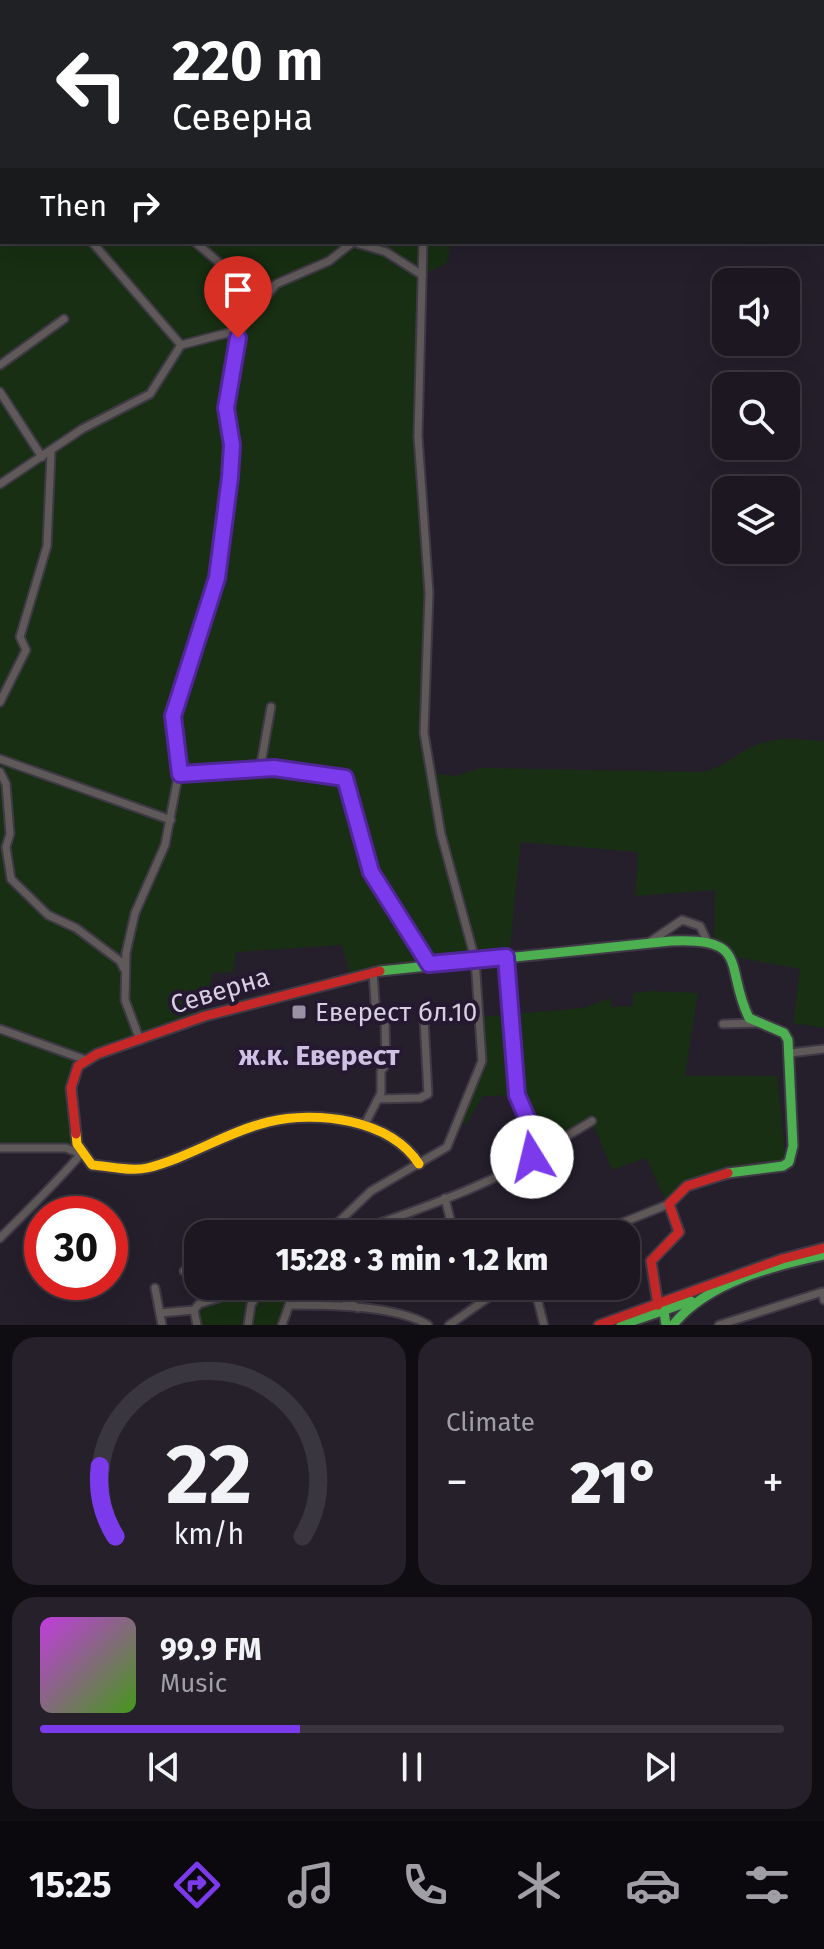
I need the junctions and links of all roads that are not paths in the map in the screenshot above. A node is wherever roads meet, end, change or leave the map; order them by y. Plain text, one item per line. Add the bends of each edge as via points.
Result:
1 (94, 244) edge
2 (197, 244) edge
3 (350, 244) edge
4 (363, 244) edge
5 (423, 244) edge
6 (422, 275) junction
7 (263, 300) junction
8 (64, 319) dead end
9 (239, 330) junction
10 (181, 345) junction
11 (0, 365) edge
12 (0, 392) edge
13 (51, 453) junction
14 (42, 457) junction
15 (0, 484) edge
16 (0, 702) edge
17 (271, 707) dead end
18 (0, 759) edge
19 (260, 769) junction
20 (0, 772) edge
21 (180, 774) junction
22 (171, 820) junction
23 (648, 943) junction
24 (708, 943) junction
25 (506, 957) junction
26 (475, 959) junction
27 (429, 964) junction
28 (125, 971) junction
29 (373, 972) junction
30 (424, 1019) dead end
31 (758, 1023) junction
32 (723, 1024) dead end
33 (0, 1029) edge
34 (140, 1040) junction
35 (824, 1049) edge
36 (790, 1053) junction
37 (86, 1060) junction
38 (378, 1099) junction
39 (592, 1121) dead end
40 (365, 1124) junction
41 (0, 1148) edge
42 (81, 1154) junction
43 (532, 1157) junction
44 (419, 1164) junction
45 (445, 1198) junction
46 (669, 1204) junction
47 (341, 1220) edge
48 (386, 1220) edge
49 (448, 1220) edge
50 (629, 1220) edge
51 (0, 1238) edge
52 (824, 1248) edge
53 (824, 1255) edge
54 (155, 1288) dead end
55 (710, 1294) junction
56 (212, 1300) edge
57 (252, 1300) edge
58 (291, 1300) edge
59 (342, 1300) edge
60 (352, 1300) edge
61 (485, 1300) edge
62 (538, 1300) edge
63 (824, 1300) edge
64 (289, 1305) junction
65 (350, 1306) junction
66 (659, 1308) junction
67 (194, 1310) junction
68 (160, 1313) junction
69 (162, 1325) edge
70 (197, 1325) edge
71 (248, 1325) edge
72 (282, 1325) edge
73 (428, 1325) edge
74 (450, 1325) edge
75 (544, 1325) edge
76 (599, 1325) edge
77 (621, 1325) edge
78 (659, 1325) edge
79 (666, 1325) edge
80 (673, 1325) edge
81 (719, 1325) edge

1 - 10 street
2 - 7 street
3 - 7 street via 329,261 276,284
4 - 6 street
5 - 6 street
6 - 26 street via 418,436 429,593 424,733 438,819
7 - 9 street
8 - 11 street
9 - 10 street
9 - 21 street via 226,408 232,445 217,578 173,716
10 - 13 street via 150,394 82,429
12 - 14 street
13 - 14 street
13 - 16 street via 47,546 20,637 26,650
14 - 15 street
17 - 19 street
18 - 22 street
19 - 21 street
19 - 27 street via 345,778 371,872
20 - 28 street via 6,784 11,879 48,915 76,928 120,961
21 - 22 street
22 - 28 street via 129,933
23 - 24 street, Северна
23 - 24 street via 682,920 700,926
23 - 25 street, Северна
24 - 31 street via 730,956 745,1010
25 - 26 street, Северна
25 - 43 street via 517,1095 536,1139
26 - 27 street, Северна
26 - 44 street via 482,1061 452,1140 437,1156
27 - 29 street, Северна
28 - 34 street via 125,1000
29 - 34 street, Северна via 271,997
29 - 38 street via 376,1016 385,1021 386,1065
30 - 38 street via 428,1094
31 - 32 street
31 - 36 street via 784,1033
33 - 37 street
34 - 37 street, Северна
35 - 36 street
36 - 46 street via 789,1162 688,1185
37 - 42 street via 78,1066 71,1088
38 - 40 street
39 - 43 street
40 - 42 street via 280,1120 145,1169 92,1165
40 - 44 street via 410,1150
41 - 42 street via 66,1148
42 - 51 street
43 - 45 street
44 - 47 street via 371,1191
45 - 48 street
45 - 49 street
46 - 50 street
46 - 66 street via 679,1232 651,1261
52 - 66 street via 782,1259
53 - 55 street
54 - 68 street
55 - 66 street
55 - 80 street via 682,1312
56 - 67 street
57 - 71 street
58 - 64 street
59 - 65 street
60 - 65 street
61 - 74 street
62 - 75 street
63 - 81 street via 822,1292
64 - 65 street
64 - 72 street
65 - 73 street
66 - 76 street
66 - 77 street
66 - 78 street
66 - 79 street
67 - 68 street
67 - 70 street
68 - 69 street

